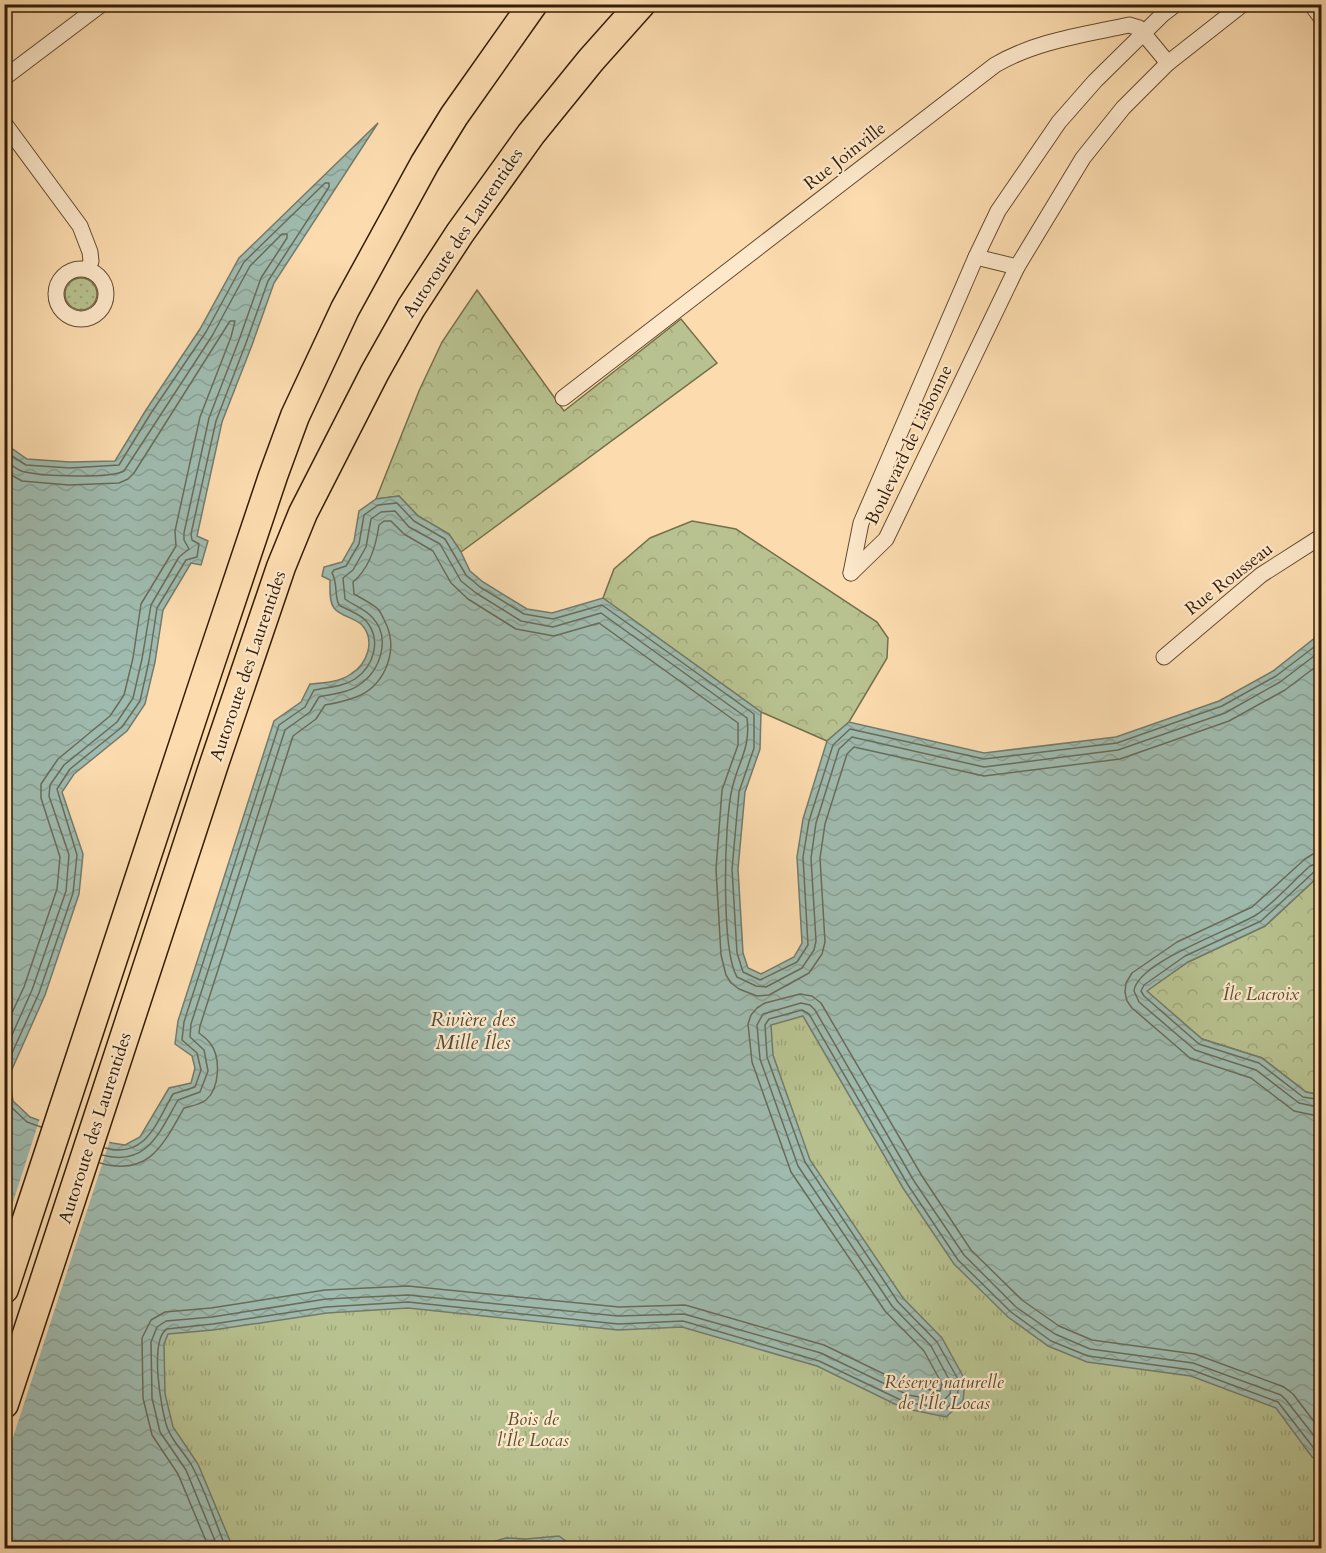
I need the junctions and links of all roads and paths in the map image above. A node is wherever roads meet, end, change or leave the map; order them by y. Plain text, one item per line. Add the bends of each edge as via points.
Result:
1 (102, 4) edge
2 (533, 4) edge
3 (641, 4) edge
4 (1176, 4) edge
5 (1243, 4) edge
6 (1311, 4) edge
7 (1322, 19) edge
8 (1144, 34) junction
9 (1168, 63) junction
10 (4, 78) edge
11 (4, 123) edge
12 (976, 257) junction
13 (1017, 267) junction
14 (88, 270) dead end
15 (563, 398) dead end
16 (1322, 536) edge
17 (1164, 657) dead end
18 (4, 1289) edge
19 (4, 1404) edge

1 - 10 street
2 - 18 highway, Autoroute des Laurentides via 425,163 345,309 295,416
3 - 19 highway, Autoroute des Laurentides via 549,112 459,233 393,339 303,513 281,567
4 - 8 street, Boulevard de Lisbonne
5 - 9 street, Boulevard de Lisbonne
6 - 7 street
8 - 9 street
8 - 12 street, Boulevard de Lisbonne via 1059,122 998,211
8 - 15 street, Rue Joinville via 1129,25 1045,43 995,64
9 - 13 street, Boulevard de Lisbonne via 1123,108 1083,158
11 - 14 street via 80,226 90,252
12 - 13 street
12 - 13 street, Boulevard de Lisbonne via 861,523 850,573 885,539
16 - 17 street, Rue Rousseau via 1261,575

